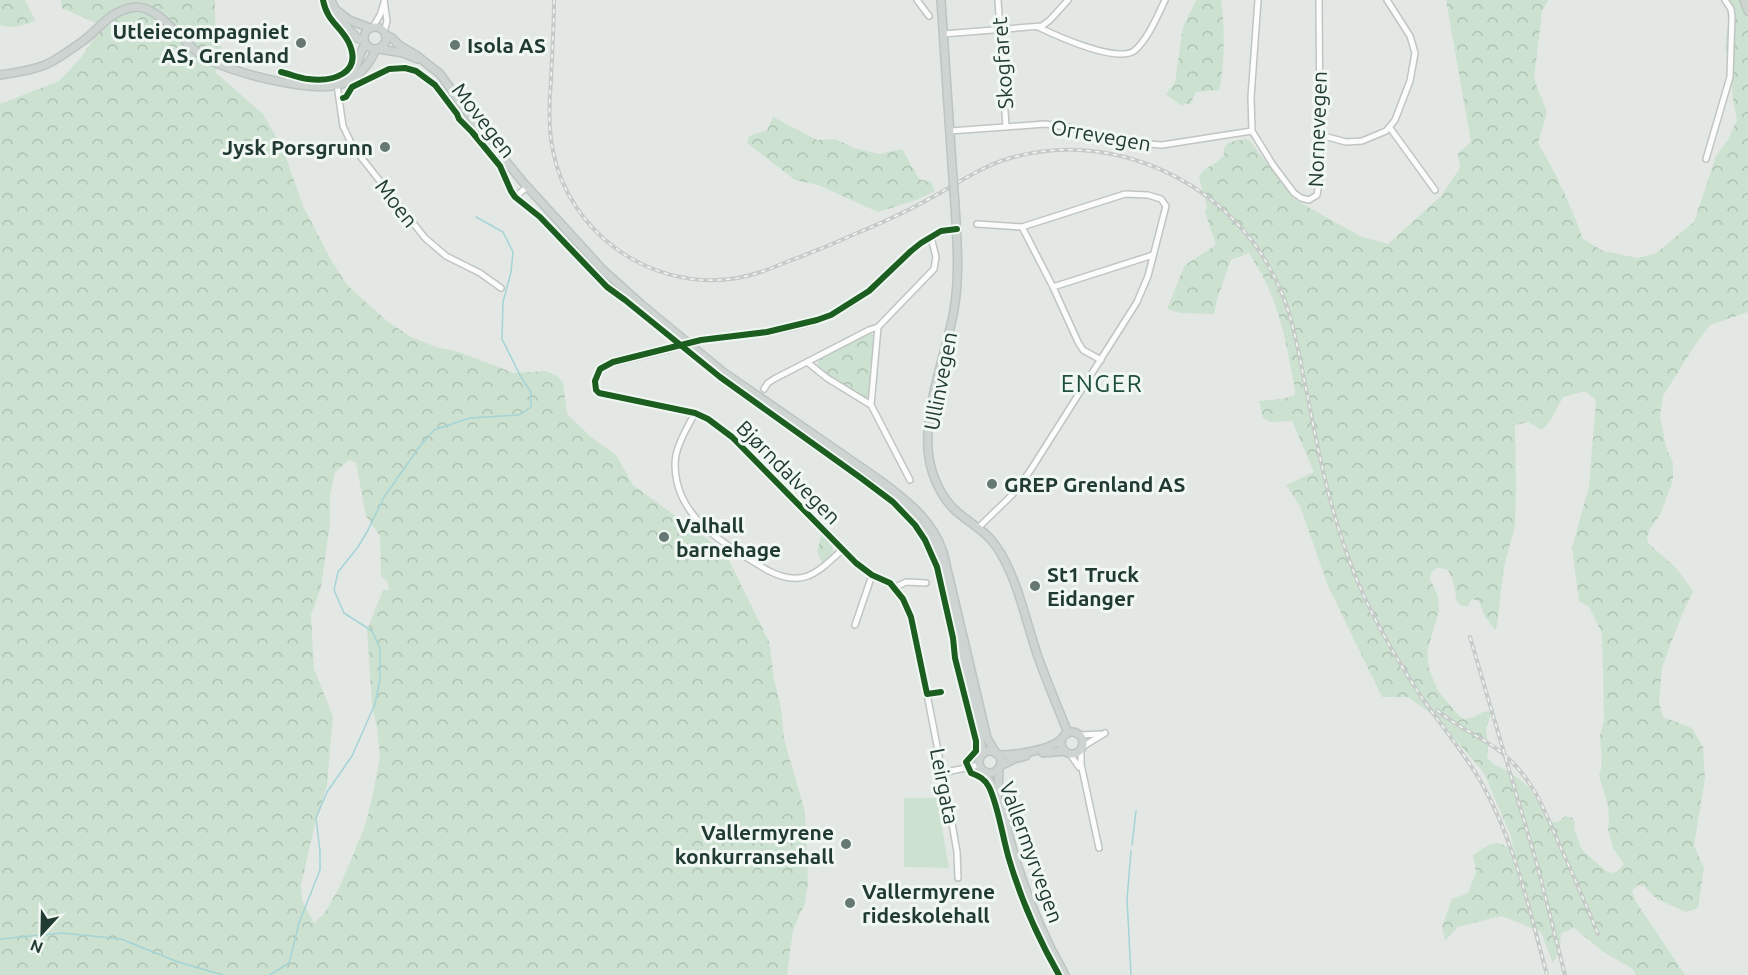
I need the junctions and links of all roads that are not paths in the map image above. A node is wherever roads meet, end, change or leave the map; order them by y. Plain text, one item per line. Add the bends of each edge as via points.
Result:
1 (331, 0) edge
2 (916, 0) edge
3 (941, 0) edge
4 (998, 0) edge
5 (1068, 0) edge
6 (1166, 0) edge
7 (1258, 0) edge
8 (1318, 0) edge
9 (1388, 0) edge
10 (1400, 0) edge
11 (1725, 0) edge
12 (1744, 0) edge
13 (384, 1) edge
14 (1393, 6) junction
15 (335, 9) junction
16 (1748, 11) edge
17 (929, 16) dead end
18 (1038, 27) junction
19 (372, 28) junction
20 (1000, 30) junction
21 (385, 34) junction
22 (944, 34) junction
23 (365, 43) junction
24 (378, 49) junction
25 (425, 62) junction
26 (0, 75) edge
27 (350, 78) junction
28 (337, 85) junction
29 (1006, 127) junction
30 (1390, 128) junction
31 (950, 131) junction
32 (1252, 131) junction
33 (1320, 135) junction
34 (1706, 159) dead end
35 (527, 187) junction
36 (1435, 190) dead end
37 (977, 224) dead end
38 (1022, 226) junction
39 (957, 229) junction
40 (930, 237) junction
41 (1153, 255) junction
42 (600, 281) dead end
43 (1053, 287) junction
44 (501, 288) dead end
45 (878, 327) junction
46 (1101, 360) junction
47 (807, 363) junction
48 (764, 388) dead end
49 (871, 405) junction
50 (695, 413) junction
51 (910, 480) dead end
52 (979, 527) junction
53 (937, 546) junction
54 (843, 549) junction
55 (872, 576) junction
56 (926, 583) dead end
57 (894, 588) junction
58 (855, 625) dead end
59 (941, 692) dead end
60 (927, 694) junction
61 (1068, 733) junction
62 (1080, 735) junction
63 (1062, 740) junction
64 (1082, 748) junction
65 (1067, 752) junction
66 (997, 754) junction
67 (980, 756) junction
68 (979, 765) junction
69 (1000, 767) junction
70 (984, 772) junction
71 (942, 773) junction
72 (1083, 774) junction
73 (998, 798) junction
74 (1099, 848) dead end
75 (958, 878) dead end
76 (1065, 975) edge

1 - 15 main road
2 - 17 street
3 - 22 main road
4 - 20 street, Skogfaret
5 - 18 street
6 - 18 street via 1142,42 1125,55 1102,52
7 - 32 street
8 - 33 street, Nornevegen
9 - 14 street
10 - 14 street
11 - 34 street via 1732,16 1730,77
12 - 16 main road
13 - 19 street
13 - 21 street
14 - 30 street via 1415,53 1410,81
15 - 19 main road via 349,20
15 - 23 main road via 339,19
18 - 20 street
19 - 21 main road via 380,28
19 - 23 main road via 364,35
20 - 22 street
20 - 29 street, Skogfaret
21 - 24 main road via 386,42
21 - 25 main road, Movegen
22 - 31 main road
23 - 24 main road via 370,49
23 - 27 main road
24 - 25 main road, Movegen
24 - 27 main road via 365,67
25 - 35 main road, Movegen via 440,74
26 - 28 main road via 42,66 77,45 108,17 136,7 159,17 200,55 222,66 310,86
27 - 28 main road
28 - 44 street, Moen via 343,126 353,147 425,238 446,256
29 - 31 street, Orrevegen
29 - 32 street, Orrevegen via 1055,125 1162,145
30 - 33 street via 1356,142
30 - 36 street
31 - 39 main road, Ullinvegen, bridge
32 - 33 street, Nornevegen via 1294,192 1309,200 1318,190
35 - 42 street via 515,196
35 - 53 main road, Movegen via 603,270 667,327 747,389 863,469 916,519
37 - 38 street
38 - 41 street via 1125,194 1148,195 1164,202 1166,210
38 - 43 street
39 - 40 street
39 - 52 main road, Ullinvegen via 956,296 928,443 931,467 943,494 955,510
40 - 45 street via 936,257 934,269
40 - 50 street, Bjørndalvegen, bridge via 869,291 831,315 767,332 701,340 604,365 597,375 596,390 605,395
41 - 43 street
41 - 46 street via 1137,302
43 - 46 street via 1083,350
45 - 47 street
45 - 49 street
46 - 52 street via 1030,471
47 - 48 street
47 - 49 street
49 - 51 street
50 - 54 street, Bjørndalvegen via 719,426 738,443
50 - 54 street via 678,447 674,468 682,498 710,533 767,570 790,579 816,573
52 - 61 main road, Ullinvegen via 997,547 1010,572
53 - 66 main road, Vallermyrvegen via 987,738
53 - 67 main road, Vallermyrvegen via 981,737
54 - 55 street, Bjørndalvegen
55 - 57 street, Bjørndalvegen
55 - 58 street
56 - 57 street via 906,582
57 - 60 street, Leirgata via 910,617
59 - 60 street
60 - 71 street, Leirgata
61 - 62 main road
61 - 63 main road
62 - 64 main road
62 - 64 street via 1103,734
63 - 65 main road
63 - 66 main road via 1020,753
64 - 65 main road via 1076,753
64 - 72 street
65 - 69 main road via 1014,759
65 - 72 street
66 - 67 main road, Vallermyrvegen via 987,751
66 - 69 main road, Vallermyrvegen
67 - 68 main road, Vallermyrvegen
68 - 70 main road, Vallermyrvegen
68 - 71 street
69 - 70 main road, Vallermyrvegen via 992,773
69 - 73 main road, Vallermyrvegen
70 - 73 main road, Vallermyrvegen
71 - 75 street, Leirgata
72 - 74 street
73 - 76 main road, Vallermyrvegen via 1026,892

